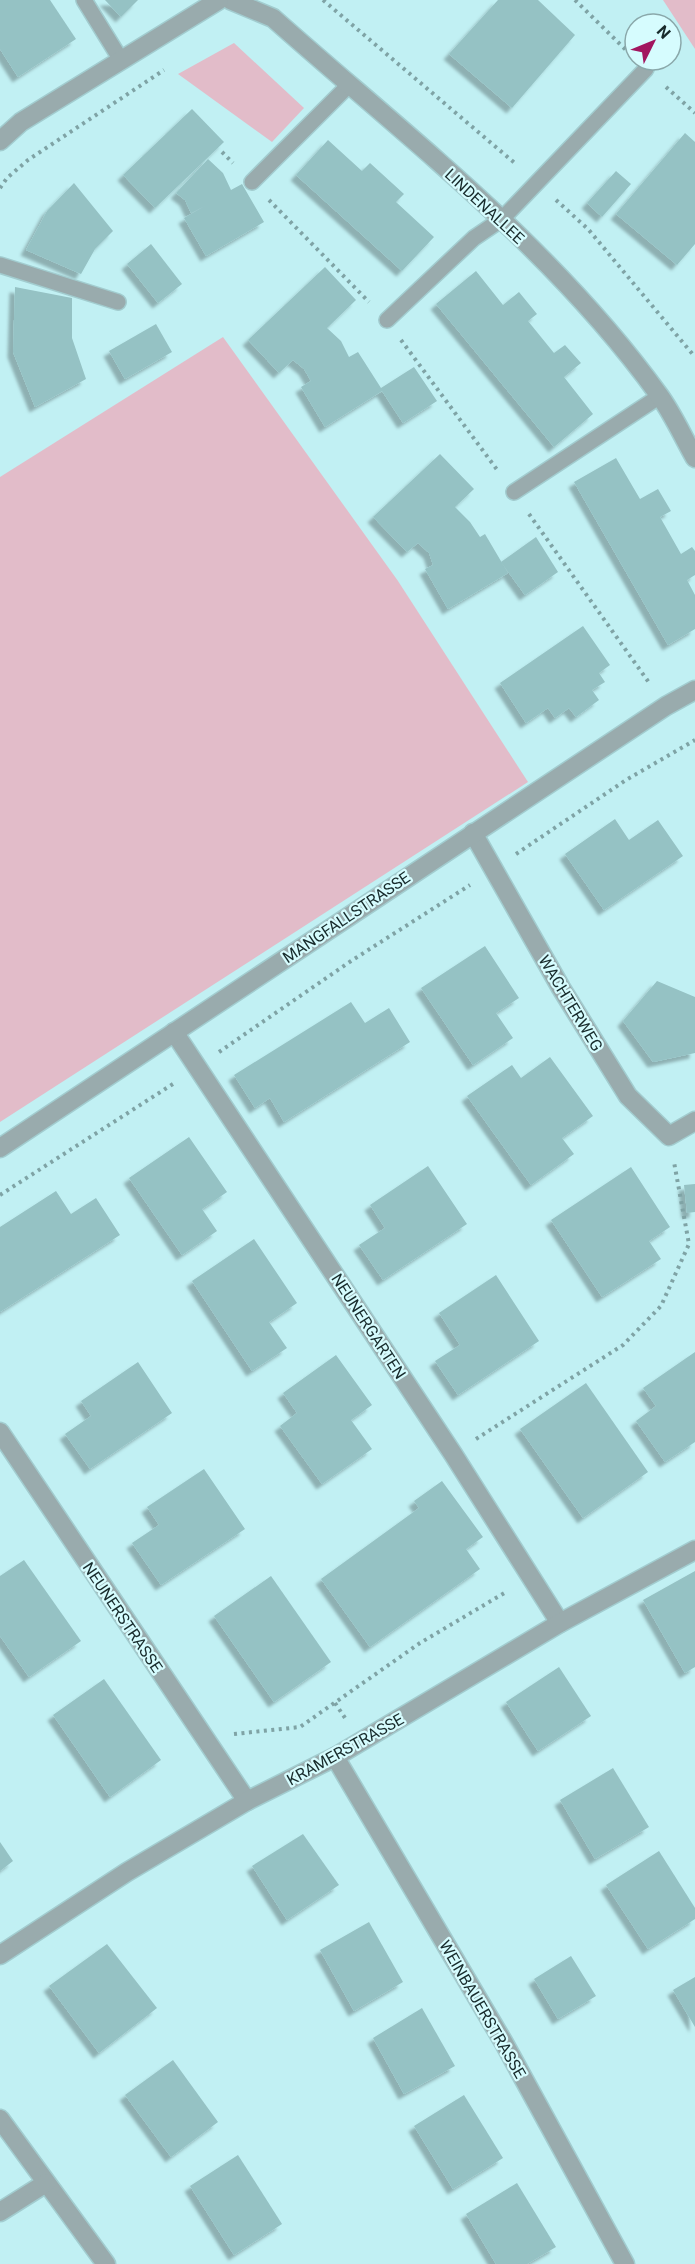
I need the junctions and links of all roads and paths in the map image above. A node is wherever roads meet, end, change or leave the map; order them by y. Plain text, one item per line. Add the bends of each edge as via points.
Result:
1 (84, 0) edge
2 (219, 0) edge
3 (230, 0) edge
4 (575, 0) edge
5 (623, 47) edge
6 (121, 60) junction
7 (173, 64) dead end
8 (632, 72) edge
9 (349, 86) junction
10 (0, 141) edge
11 (222, 152) dead end
12 (252, 182) junction
13 (0, 188) edge
14 (502, 219) junction
15 (0, 266) edge
16 (118, 303) dead end
17 (387, 320) junction
18 (660, 396) junction
19 (695, 458) edge
20 (514, 492) junction
21 (695, 690) edge
22 (666, 706) junction
23 (695, 740) edge
24 (473, 833) junction
25 (494, 870) junction
26 (174, 1032) junction
27 (197, 1067) junction
28 (695, 1121) edge
29 (669, 1136) junction
30 (0, 1148) edge
31 (0, 1195) edge
32 (0, 1432) edge
33 (453, 1454) junction
34 (695, 1550) edge
35 (531, 1576) junction
36 (560, 1623) junction
37 (203, 1736) junction
38 (335, 1757) junction
39 (247, 1800) junction
40 (0, 1955) edge
41 (0, 2119) edge
42 (46, 2183) junction
43 (0, 2212) edge
44 (106, 2264) edge
45 (625, 2264) edge

1 - 6 lane
2 - 6 street
3 - 9 street, LINDENALLEE via 273,18
4 - 5 path
6 - 10 street via 21,122
7 - 13 path via 28,160
8 - 14 lane
9 - 12 lane
9 - 14 street, LINDENALLEE
11 - 12 path
12 - 17 path
14 - 17 lane via 474,238
14 - 18 street, LINDENALLEE via 586,304
15 - 16 lane
17 - 20 path
18 - 19 street, LINDENALLEE
18 - 20 lane
20 - 22 path
21 - 22 street, MANGFALLSTRASSE
22 - 24 street, MANGFALLSTRASSE
23 - 25 path via 626,780
24 - 25 street, WACHTERWEG
24 - 26 street, MANGFALLSTRASSE
25 - 27 path
25 - 29 street, WACHTERWEG via 628,1096
26 - 27 street, NEUNERGARTEN
26 - 30 street, MANGFALLSTRASSE
27 - 31 path
27 - 33 street, NEUNERGARTEN
28 - 29 street
29 - 33 path via 689,1244 661,1306 623,1345
32 - 37 street, NEUNERSTRASSE
33 - 35 street, NEUNERGARTEN
34 - 36 street, KRAMERSTRASSE
35 - 36 street, NEUNERGARTEN
35 - 37 path via 420,1643 300,1727
36 - 38 street, KRAMERSTRASSE
37 - 39 street, NEUNERSTRASSE
38 - 39 street, KRAMERSTRASSE
38 - 45 street, WEINBAUERSTRASSE via 504,2043
39 - 40 street, KRAMERSTRASSE
41 - 42 street
42 - 43 street
42 - 44 street

